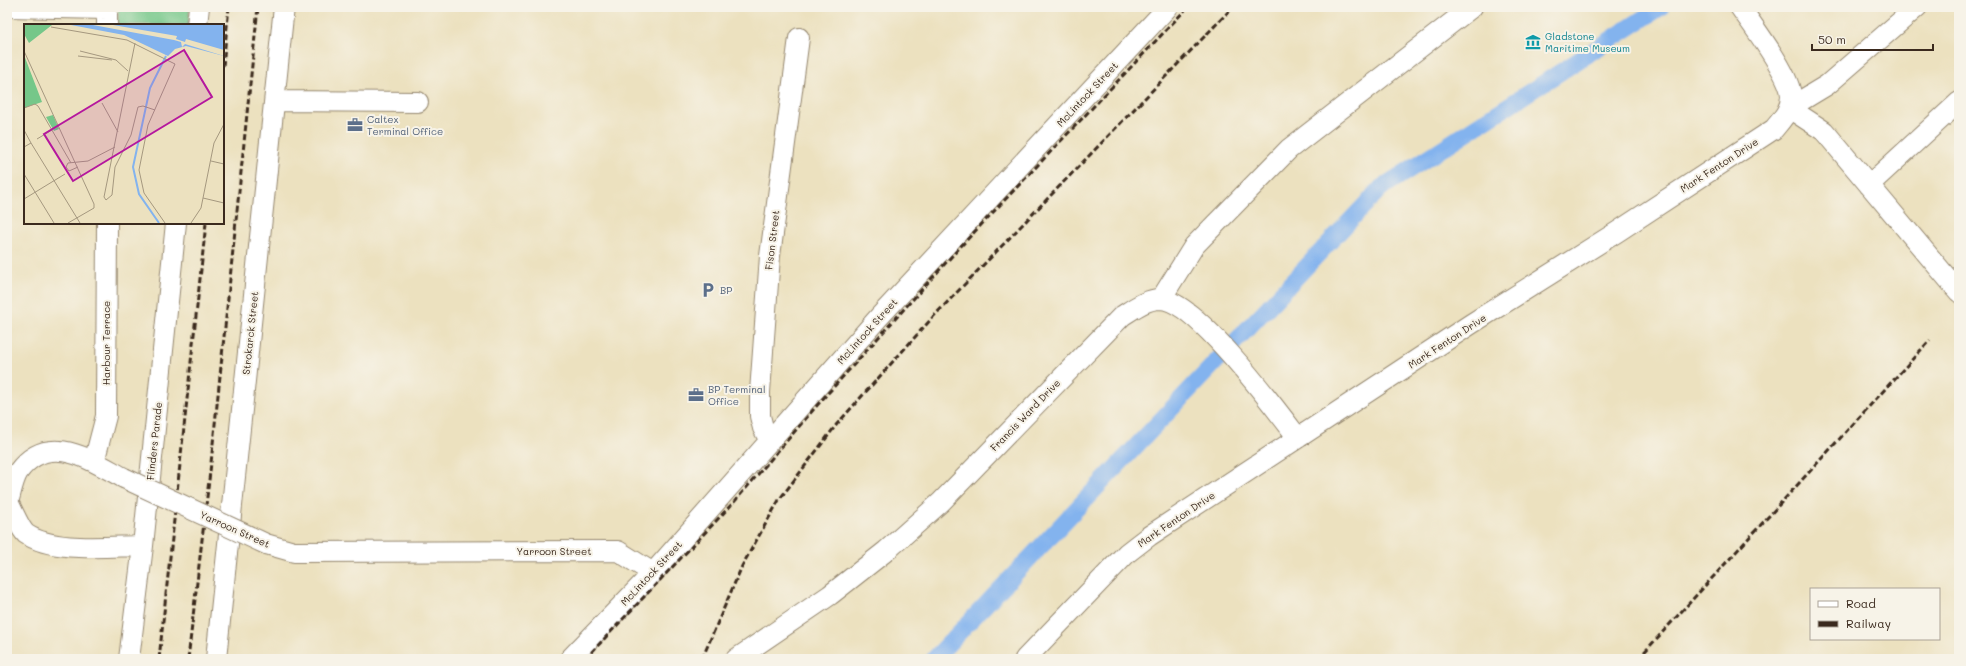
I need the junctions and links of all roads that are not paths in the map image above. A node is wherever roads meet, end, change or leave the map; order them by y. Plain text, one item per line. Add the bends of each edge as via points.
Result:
1 (7, 7) edge
2 (199, 7) edge
3 (284, 7) edge
4 (1168, 7) edge
5 (1472, 7) edge
6 (1740, 7) edge
7 (1917, 7) edge
8 (107, 14) edge
9 (197, 24) edge
10 (799, 38) dead end
11 (275, 101) junction
12 (418, 102) dead end
13 (1959, 102) edge
14 (1789, 108) junction
15 (1870, 185) junction
16 (107, 224) edge
17 (176, 224) edge
18 (1959, 292) edge
19 (1161, 299) junction
20 (1298, 438) junction
21 (770, 441) junction
22 (94, 462) junction
23 (143, 546) junction
24 (653, 573) junction
25 (129, 659) edge
26 (216, 659) edge
27 (570, 659) edge
28 (736, 659) edge
29 (1025, 659) edge

1 - 8 street
2 - 9 street
3 - 11 street, Strokarck Street
4 - 21 street, McLintock Street via 879,317
5 - 19 street via 1289,149 1194,246
6 - 14 street via 1779,66 1791,95
7 - 14 street via 1827,85
10 - 21 street, Fison Street via 770,256 760,392 760,416
11 - 12 street
11 - 26 street, Strokarck Street
13 - 15 street
14 - 15 street via 1824,130
14 - 20 street, Mark Fenton Drive via 1774,129 1766,135
15 - 18 street
16 - 22 street, Harbour Terrace via 106,416
17 - 23 street, Flinders Parade
19 - 20 street via 1178,305 1196,319 1256,383
19 - 28 street, Francis Ward Drive via 1138,305 1122,316 942,502 886,551 830,595
20 - 29 street, Mark Fenton Drive via 1194,505 1127,553
21 - 24 street, McLintock Street
22 - 23 street, Yarroon Street via 64,450 39,452 18,472 8,502 24,533 45,543
22 - 24 street, Yarroon Street, bridge via 266,544 294,552 618,551
23 - 25 street, Flinders Parade
24 - 27 street, McLintock Street

